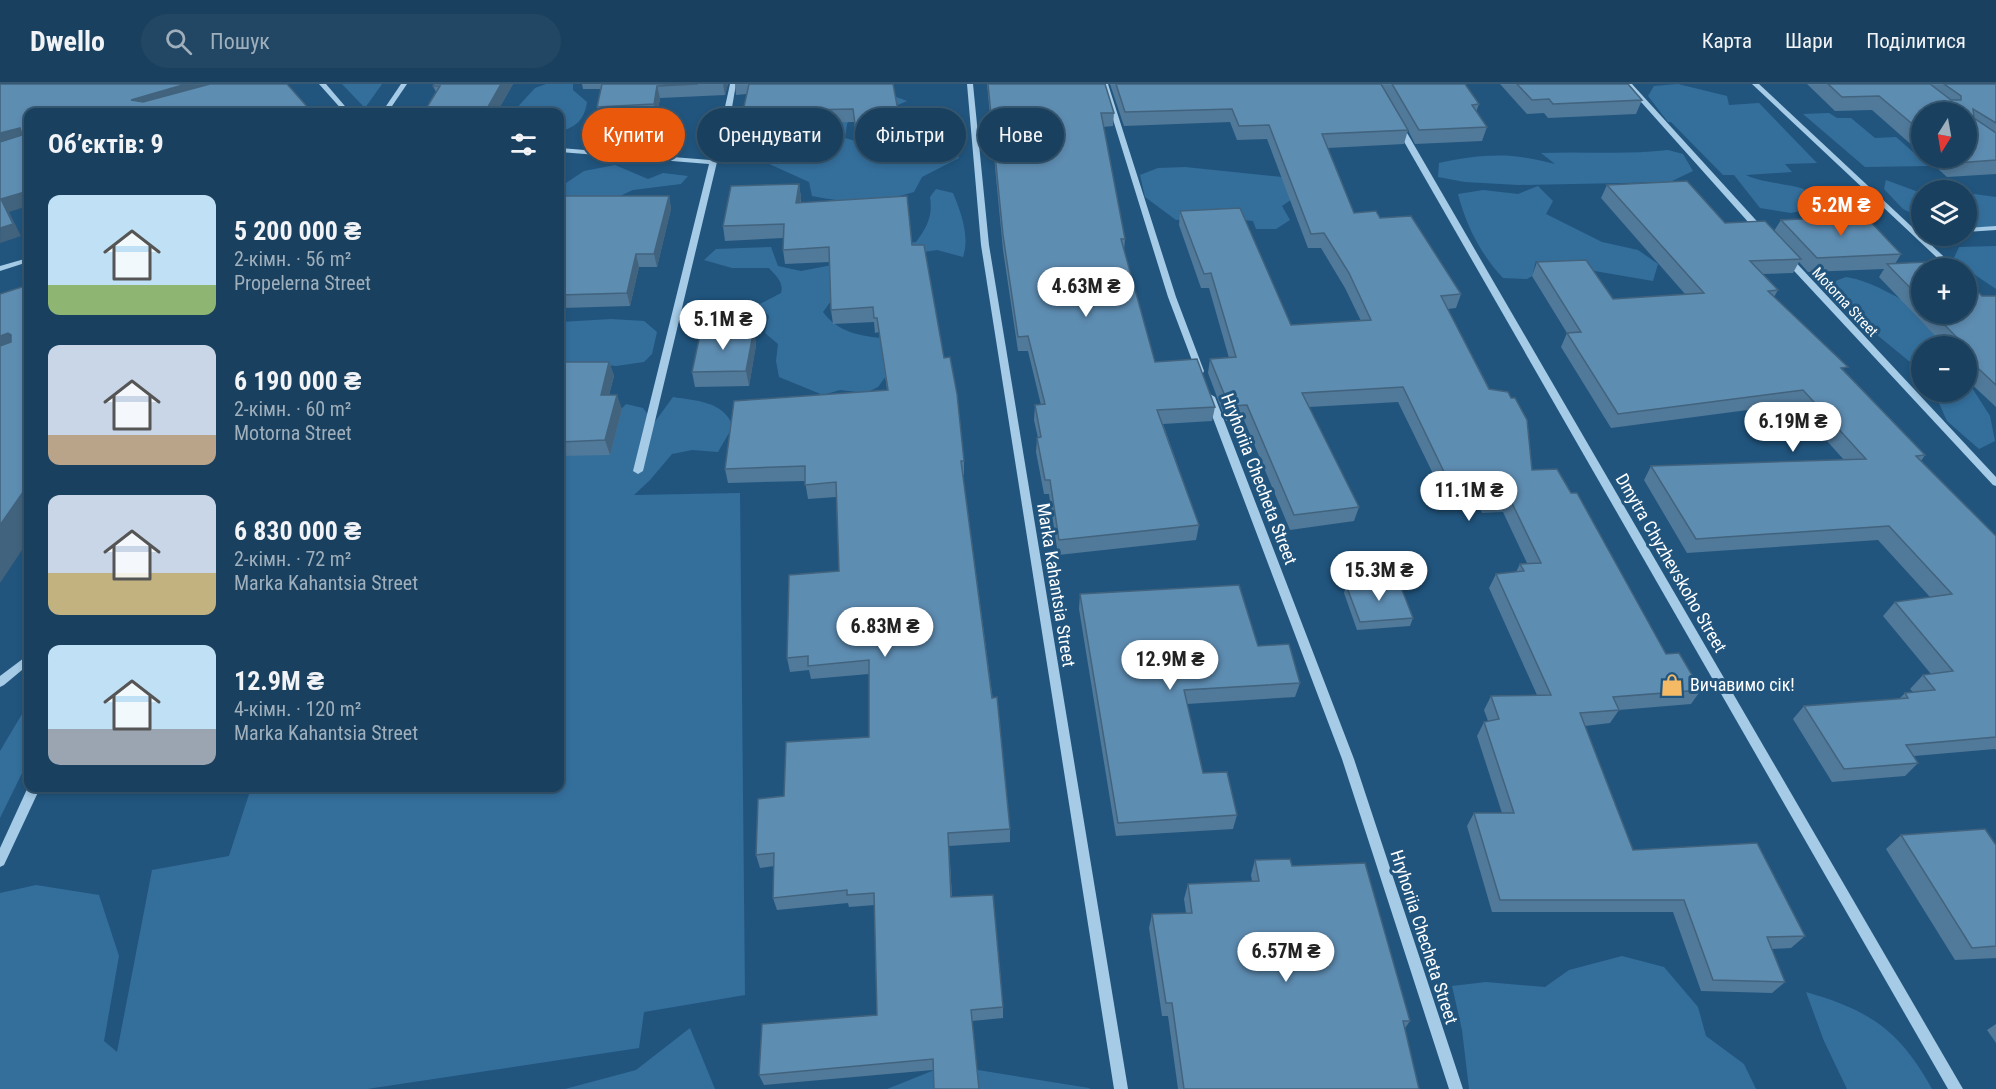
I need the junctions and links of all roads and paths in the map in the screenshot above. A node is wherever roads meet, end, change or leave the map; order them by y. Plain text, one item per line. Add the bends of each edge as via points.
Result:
1 (322, 84) edge
2 (405, 84) edge
3 (733, 84) edge
4 (970, 84) edge
5 (1105, 84) edge
6 (1628, 84) edge
7 (1755, 84) edge
8 (343, 108) edge
9 (388, 108) edge
10 (728, 108) edge
11 (1392, 114) edge
12 (564, 150) edge
13 (697, 161) edge
14 (713, 162) edge
15 (1911, 226) edge
16 (1996, 228) edge
17 (1977, 229) edge
18 (1765, 235) edge
19 (1931, 246) edge
20 (1781, 252) edge
21 (1943, 258) edge
22 (24, 261) edge
23 (0, 269) edge
24 (638, 471) dead end
25 (1996, 483) edge
26 (24, 662) edge
27 (0, 682) edge
28 (32, 792) edge
29 (0, 861) edge
30 (1121, 1089) edge
31 (1456, 1089) edge
32 (1956, 1089) edge

1 - 8 street
2 - 9 street
3 - 10 street
4 - 30 street, Marka Kahantsia Street via 985,245
5 - 31 street, Hryhoriia Checheta Street via 1172,297 1348,759
6 - 18 street
7 - 15 street
11 - 32 street, Dmytra Chyzhevskoho Street
12 - 13 street
14 - 24 street
16 - 17 street
19 - 21 street
20 - 25 street, Motorna Street
22 - 23 street
26 - 27 street
28 - 29 street

